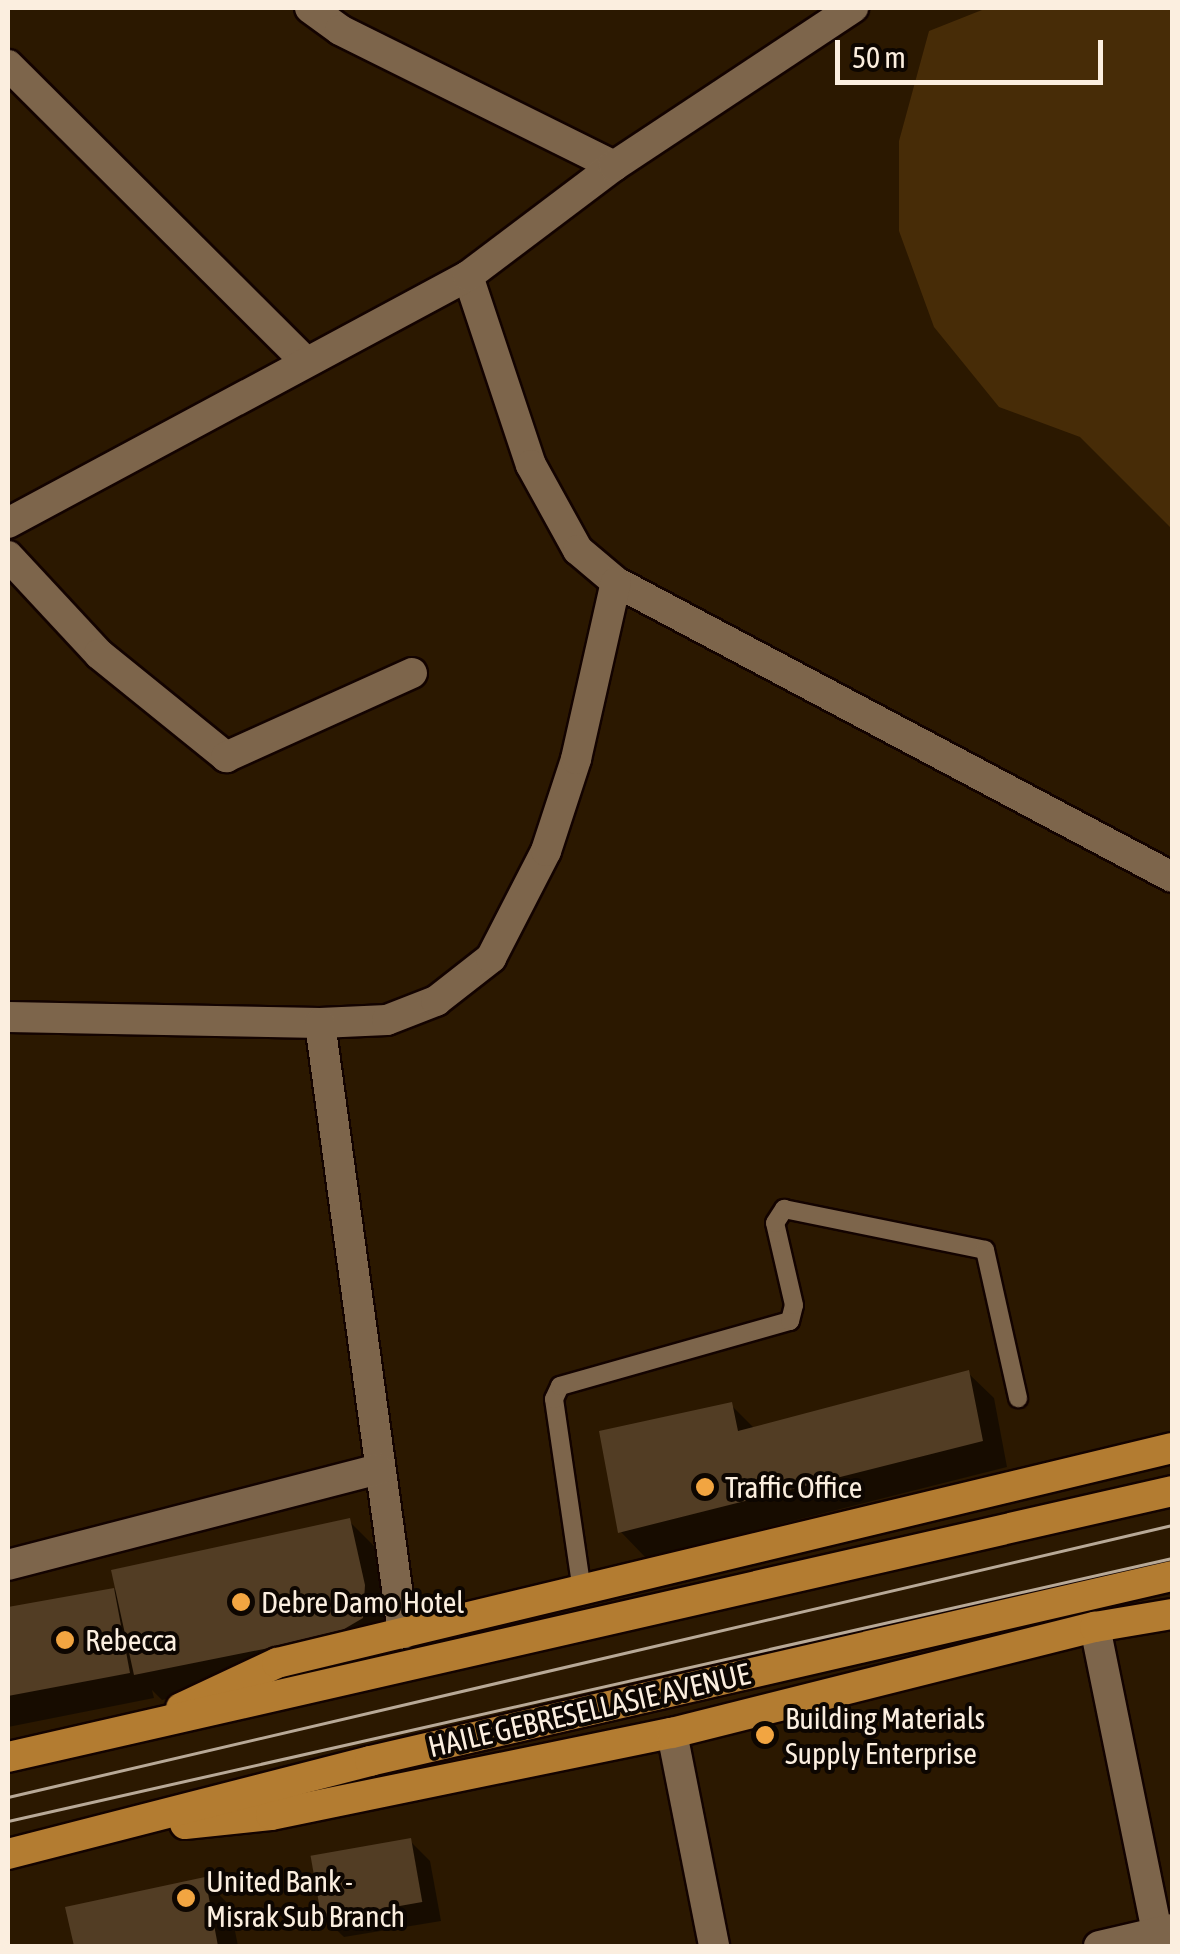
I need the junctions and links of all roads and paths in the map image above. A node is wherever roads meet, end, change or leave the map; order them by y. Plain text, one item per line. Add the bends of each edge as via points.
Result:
1 (310, 8) edge
2 (843, 9) edge
3 (8, 64) edge
4 (614, 166) junction
5 (468, 276) junction
6 (306, 361) junction
7 (8, 523) edge
8 (8, 556) edge
9 (616, 582) junction
10 (412, 673) dead end
11 (1172, 877) edge
12 (8, 1017) edge
13 (320, 1023) junction
14 (1018, 1398) dead end
15 (1172, 1448) edge
16 (379, 1469) junction
17 (1172, 1491) edge
18 (8, 1564) edge
19 (1172, 1576) edge
20 (582, 1590) junction
21 (1172, 1614) edge
22 (1094, 1626) junction
23 (403, 1632) junction
24 (155, 1724) junction
25 (672, 1733) junction
26 (8, 1756) edge
27 (102, 1831) junction
28 (8, 1854) edge
29 (1163, 1936) edge
30 (714, 1946) edge
31 (1100, 1946) edge

1 - 4 street via 340,30
2 - 4 street
3 - 6 street
4 - 5 street
5 - 6 street
5 - 9 street via 530,465 578,550
6 - 7 street
8 - 10 street via 99,654 226,757
9 - 11 street
9 - 13 street via 576,759 546,851 491,958 436,1002 404,1014
12 - 13 street
13 - 16 street
14 - 20 lane via 985,1250 784,1209 775,1223 794,1306 790,1322 560,1386 554,1400
15 - 20 main road
16 - 18 street
16 - 23 street
17 - 24 main road
19 - 27 main road, HAILE GEBRESELLASIE AVENUE via 370,1761
20 - 23 main road
21 - 22 main road
22 - 25 main road
22 - 29 street
23 - 24 main road via 236,1677
24 - 26 main road
25 - 27 main road via 271,1815
25 - 30 street
27 - 28 main road, HAILE GEBRESELLASIE AVENUE
29 - 31 street

